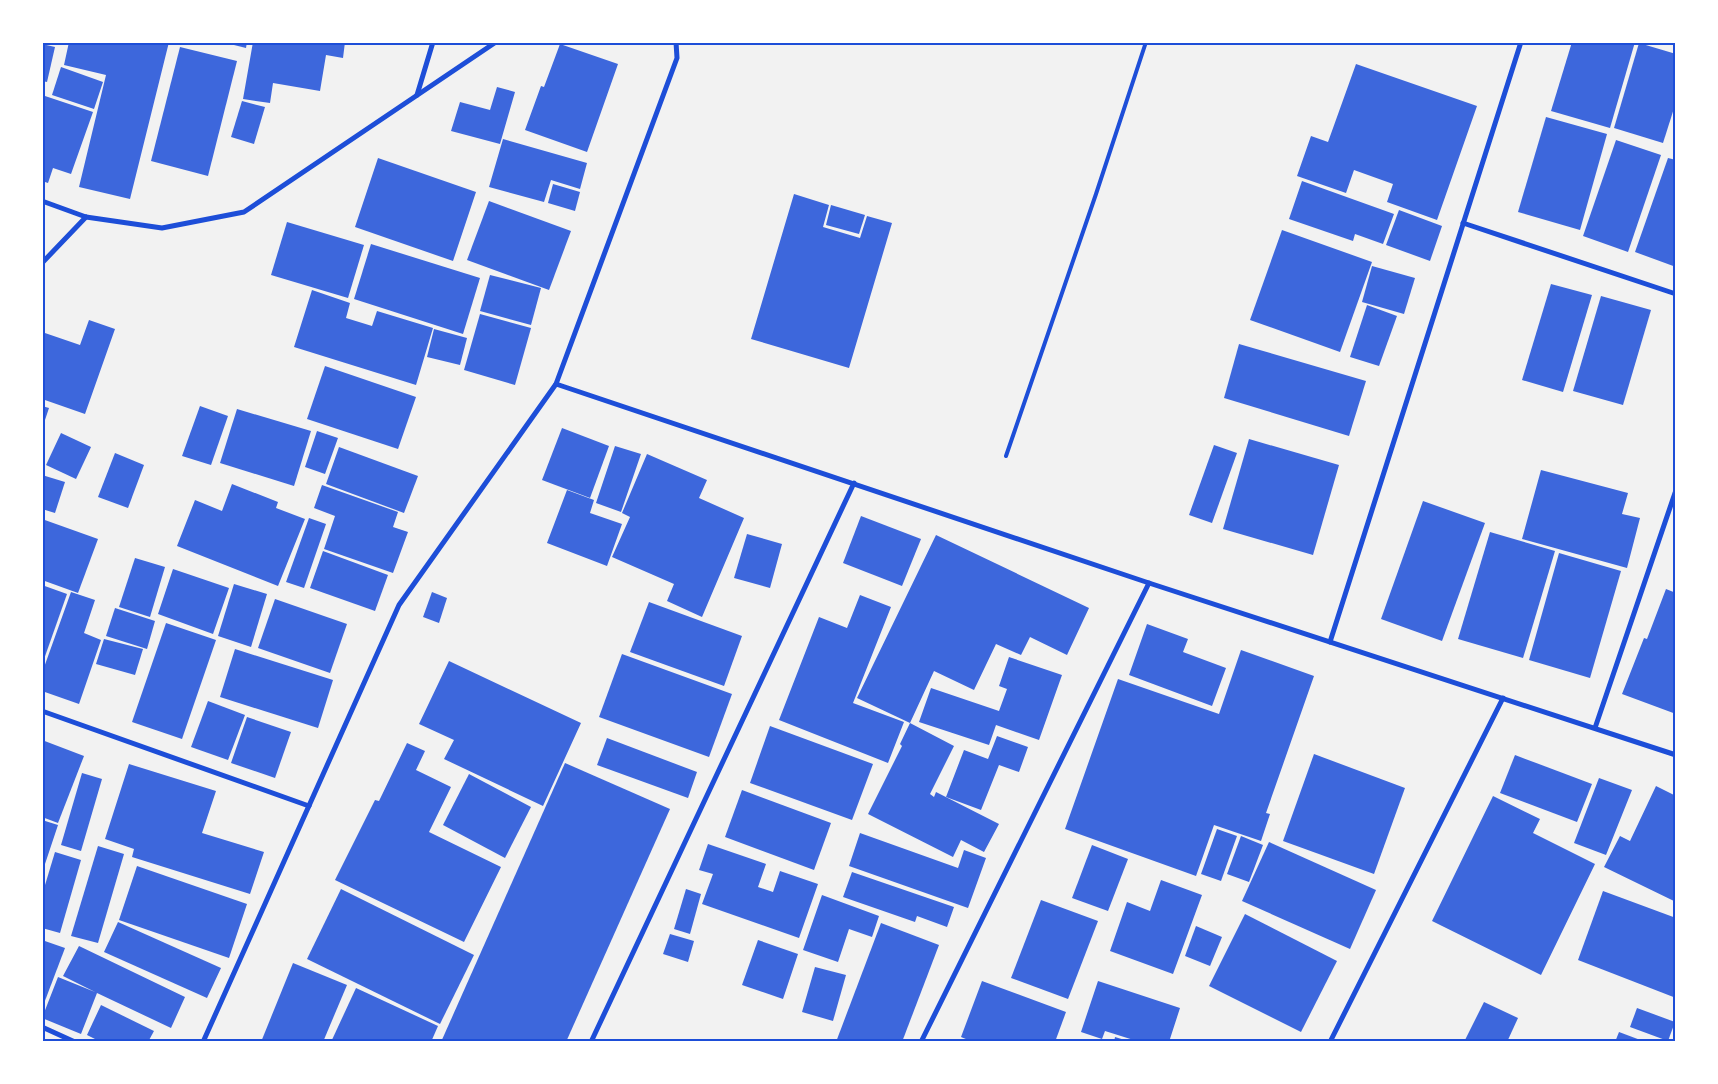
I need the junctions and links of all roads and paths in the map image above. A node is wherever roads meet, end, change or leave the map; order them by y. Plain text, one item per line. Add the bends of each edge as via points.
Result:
1 (433, 42) edge
2 (496, 42) edge
3 (676, 42) edge
4 (1146, 42) edge
5 (1521, 42) edge
6 (417, 96) junction
7 (42, 201) edge
8 (86, 217) junction
9 (1463, 223) junction
10 (42, 263) edge
11 (1676, 294) edge
12 (556, 384) junction
13 (1006, 456) dead end
14 (854, 484) junction
15 (1676, 490) edge
16 (1149, 583) junction
17 (1330, 642) junction
18 (1503, 698) junction
19 (42, 711) edge
20 (1595, 728) junction
21 (1676, 755) edge
22 (309, 806) junction
23 (42, 1027) edge
24 (75, 1042) edge
25 (204, 1042) edge
26 (591, 1042) edge
27 (921, 1042) edge
28 (1330, 1042) edge

1 - 6 street
2 - 6 street
3 - 12 street via 677,58
4 - 13 lane
5 - 9 street
6 - 8 street via 244,212 162,228
7 - 8 street
8 - 10 street
9 - 11 street
9 - 17 street
12 - 14 street
12 - 22 street via 399,604
14 - 16 street
14 - 26 street
15 - 20 street
16 - 17 street
16 - 27 street
17 - 18 street
18 - 20 street
18 - 28 street
19 - 22 street
20 - 21 street
22 - 25 street
23 - 24 street

